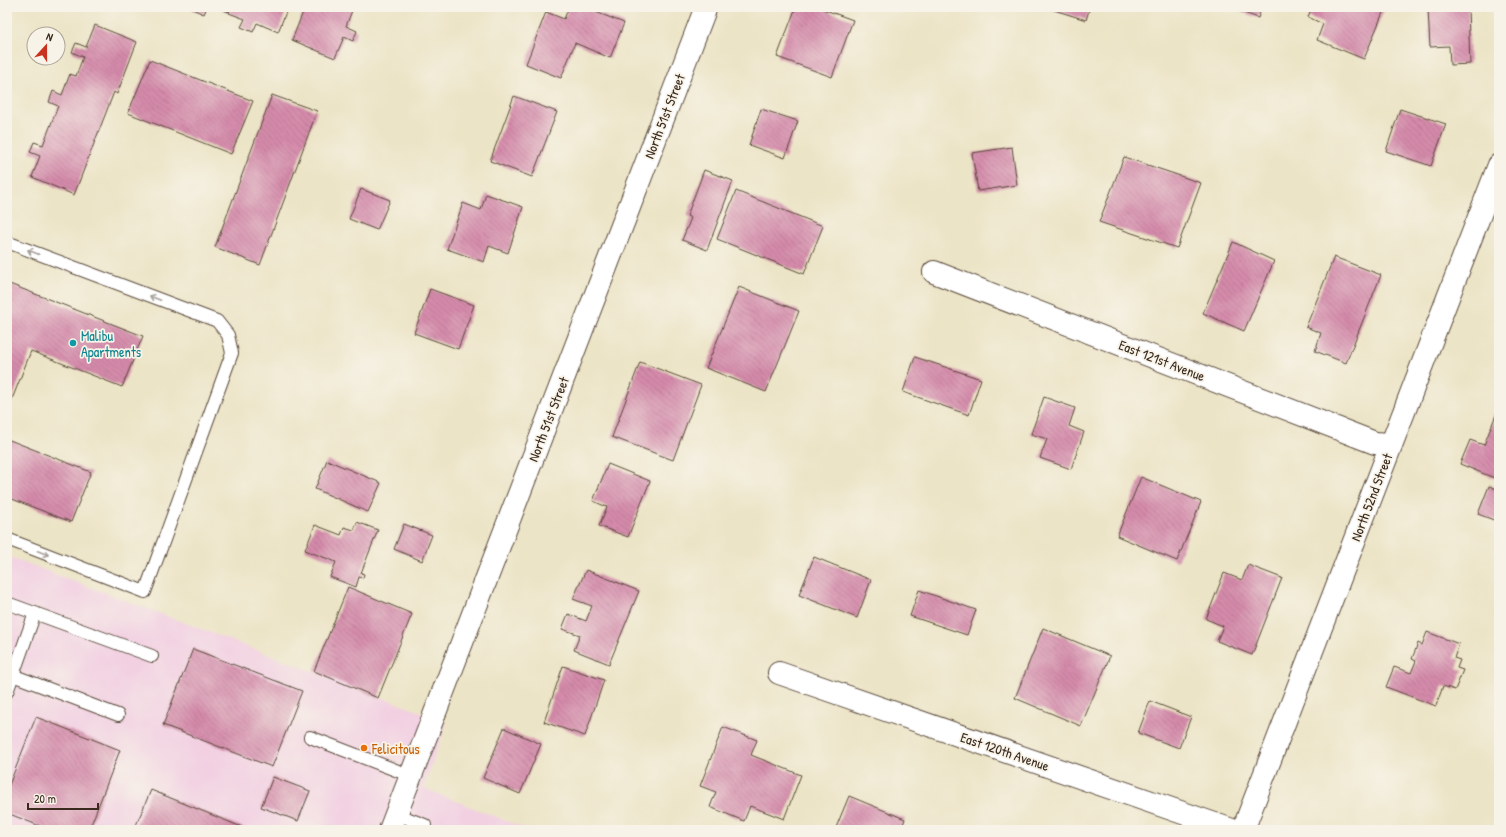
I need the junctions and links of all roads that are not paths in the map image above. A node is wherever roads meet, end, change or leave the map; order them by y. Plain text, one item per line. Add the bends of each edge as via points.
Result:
1 (706, 7) edge
2 (1499, 165) edge
3 (7, 242) edge
4 (934, 272) dead end
5 (1391, 444) junction
6 (7, 539) edge
7 (7, 602) edge
8 (35, 613) junction
9 (152, 656) dead end
10 (779, 672) dead end
11 (10, 674) edge
12 (7, 692) edge
13 (118, 715) dead end
14 (310, 737) dead end
15 (412, 776) junction
16 (393, 822) edge
17 (425, 825) dead end
18 (1232, 830) edge
19 (1243, 830) edge

1 - 15 street, North 51st Street
2 - 5 street, North 52nd Street
6 -> 3 lane via 145,592 232,352 228,335 217,321
4 - 5 street, East 121st Avenue via 1376,443
5 - 19 street, North 52nd Street
7 - 8 lane
8 - 9 lane
8 - 11 lane
10 - 18 street, East 120th Avenue
11 - 12 lane
11 - 13 lane
14 - 15 lane
15 - 16 street, North 51st Street
16 - 17 lane

